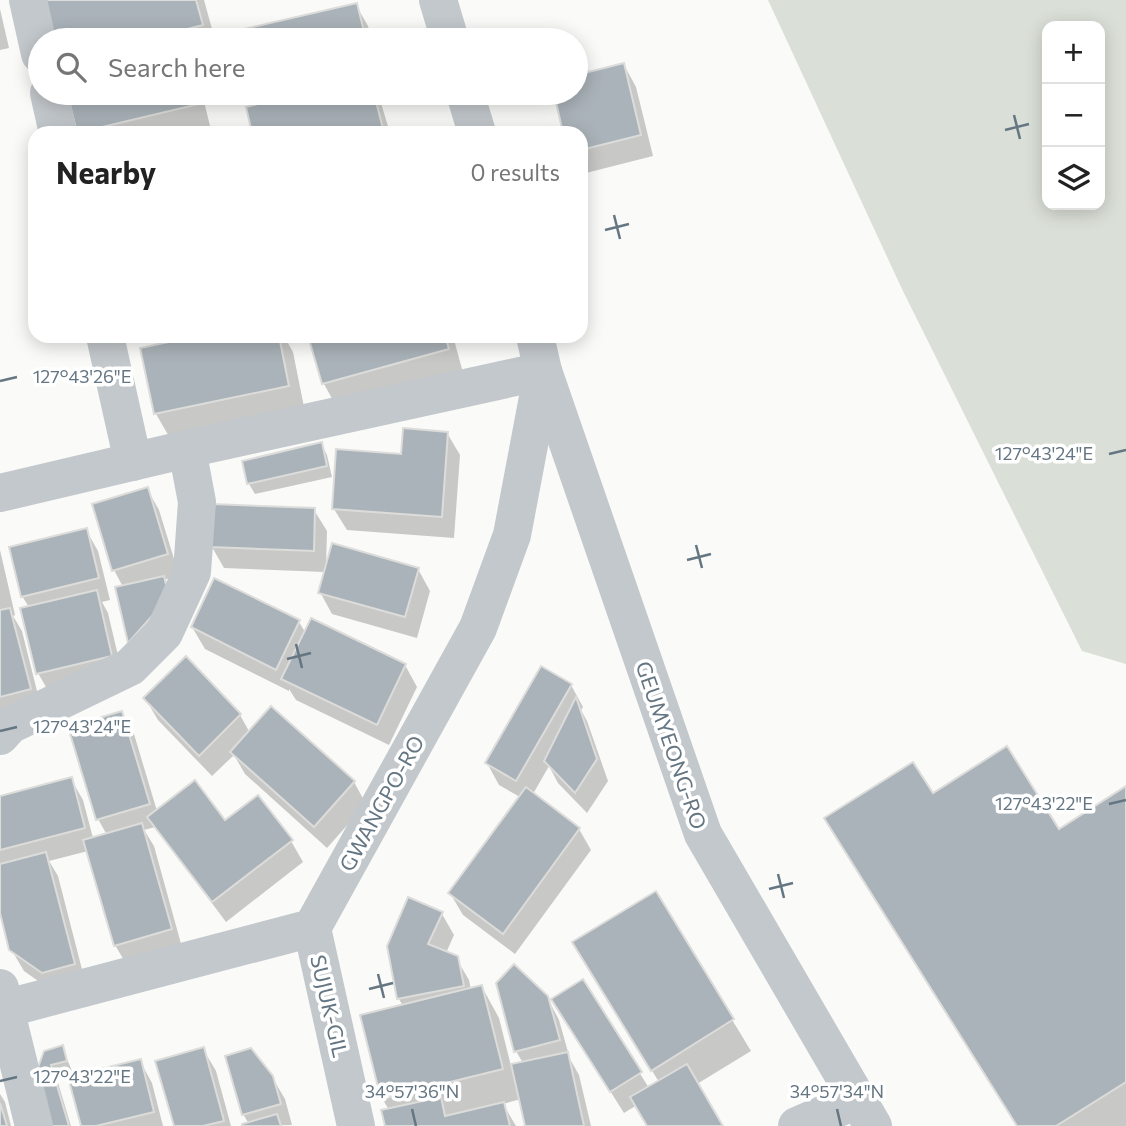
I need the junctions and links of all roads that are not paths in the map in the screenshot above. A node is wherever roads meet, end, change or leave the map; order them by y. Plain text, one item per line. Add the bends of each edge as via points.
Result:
1 (28, 0) edge
2 (438, 0) edge
3 (34, 28) edge
4 (446, 28) edge
5 (52, 105) edge
6 (469, 105) edge
7 (56, 126) edge
8 (475, 126) edge
9 (106, 343) edge
10 (539, 353) edge
11 (187, 449) junction
12 (133, 462) junction
13 (0, 493) edge
14 (0, 736) edge
15 (312, 928) junction
16 (2, 1002) edge
17 (866, 1112) edge
18 (34, 1126) edge
19 (356, 1126) edge
20 (797, 1126) edge

1 - 3 street
2 - 4 street
5 - 7 street
6 - 8 street
9 - 12 street
10 - 11 street
10 - 15 street, GWANGPO-RO via 512,535 478,628
10 - 17 street, GEUMYEONG-RO via 703,834
11 - 12 street
11 - 14 street via 197,502 192,572 164,633 130,667 10,725
12 - 13 street
15 - 16 street
15 - 19 street, SUJUK-GIL
16 - 18 street
17 - 20 street

